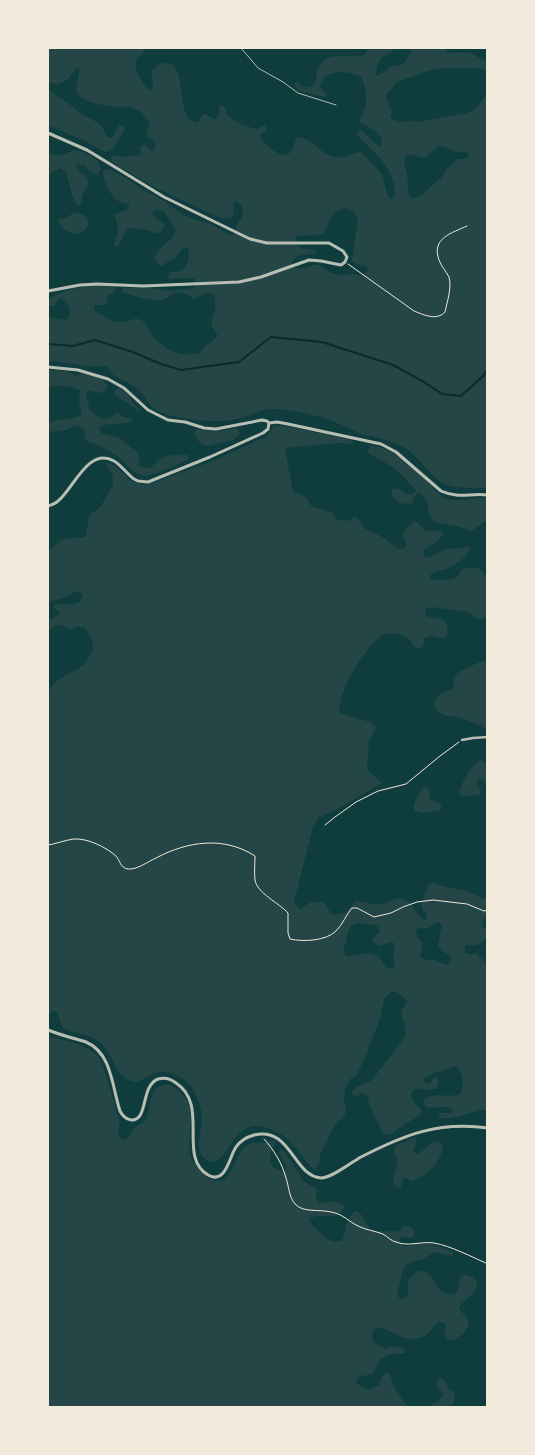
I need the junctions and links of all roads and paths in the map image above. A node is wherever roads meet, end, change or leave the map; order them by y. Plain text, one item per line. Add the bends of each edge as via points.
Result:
1 (241, 48) edge
2 (336, 105) dead end
3 (48, 133) edge
4 (467, 226) dead end
5 (345, 262) junction
6 (48, 291) edge
7 (48, 367) edge
8 (270, 423) junction
9 (488, 495) edge
10 (48, 506) edge
11 (488, 737) edge
12 (462, 740) joint
13 (326, 825) dead end
14 (48, 845) edge
15 (488, 910) edge
16 (48, 1030) edge
17 (488, 1128) edge
18 (261, 1134) junction
19 (488, 1264) edge

1 - 2 lane via 258,68 298,93
3 - 5 street via 87,150 164,197 244,236 267,243 329,244 343,251
4 - 5 path via 446,235 438,248 438,258 450,285 442,316 414,311
5 - 6 street via 341,265 309,260 239,282 143,286 97,284
7 - 8 street via 78,370 112,381 148,410 168,420 212,429 262,420
8 - 9 street via 381,444 450,495
8 - 10 street via 265,432 148,482 134,480 113,460 95,460 85,467 59,500
11 - 12 street
12 - 13 path via 406,784 378,791
14 - 15 path via 76,839 94,843 117,857 121,866 128,869 183,846 206,843 232,845 255,856 255,883 288,913 288,933 294,940 317,939 335,932 352,908 374,917 417,902 433,900
16 - 18 street via 100,1051 120,1111 129,1119 140,1115 148,1089 154,1082 162,1078 180,1085 192,1104 193,1146 197,1161 210,1176 224,1173 240,1142
17 - 18 street via 454,1126 419,1132 322,1178 309,1173 280,1140
18 - 19 path via 281,1164 291,1200 300,1208 340,1215 396,1242 409,1245 433,1242

